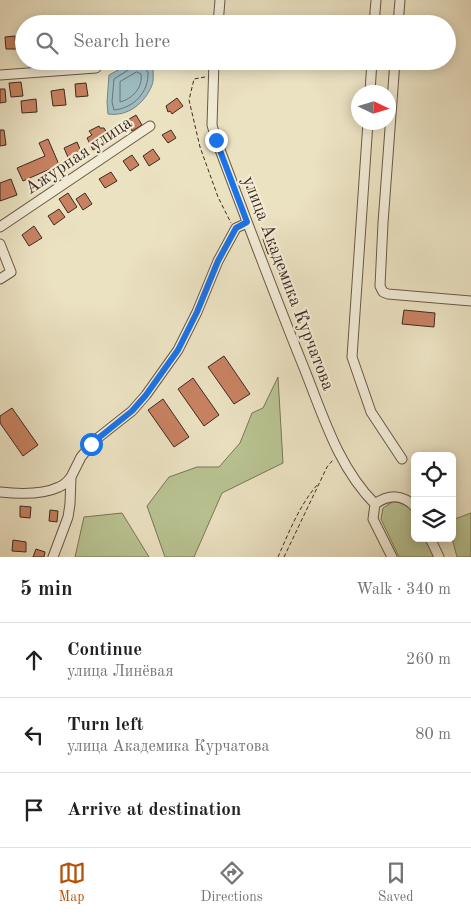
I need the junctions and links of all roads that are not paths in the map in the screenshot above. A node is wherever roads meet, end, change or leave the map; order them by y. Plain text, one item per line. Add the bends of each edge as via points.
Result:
1 (220, 0) edge
2 (376, 0) edge
3 (400, 0) edge
4 (219, 15) edge
5 (375, 15) edge
6 (399, 15) edge
7 (69, 70) edge
8 (213, 70) edge
9 (371, 70) edge
10 (394, 70) edge
11 (0, 75) edge
12 (370, 85) edge
13 (150, 126) dead end
14 (367, 130) edge
15 (247, 222) junction
16 (0, 227) edge
17 (0, 244) edge
18 (0, 280) edge
19 (471, 301) edge
20 (402, 459) dead end
21 (71, 477) junction
22 (0, 492) edge
23 (411, 503) edge
24 (375, 504) junction
25 (432, 542) edge
26 (438, 555) edge
27 (53, 557) edge
28 (392, 557) edge
29 (447, 557) edge

1 - 4 street
2 - 5 street
3 - 6 street
7 - 11 street
8 - 15 street, улица Академика Курчатова via 212,125
9 - 12 street
10 - 19 street via 380,286 388,294
13 - 16 street, Ажурная улица
14 - 20 street via 352,358 371,412
15 - 21 street via 236,228 218,261 178,350 132,411 94,441
15 - 24 street, улица Академика Курчатова via 340,456 360,489
17 - 18 street via 11,272
21 - 22 street via 61,487 49,491
21 - 27 street via 68,518
23 - 24 street via 398,496 384,498
24 - 28 street via 373,518
25 - 26 street
26 - 29 street

